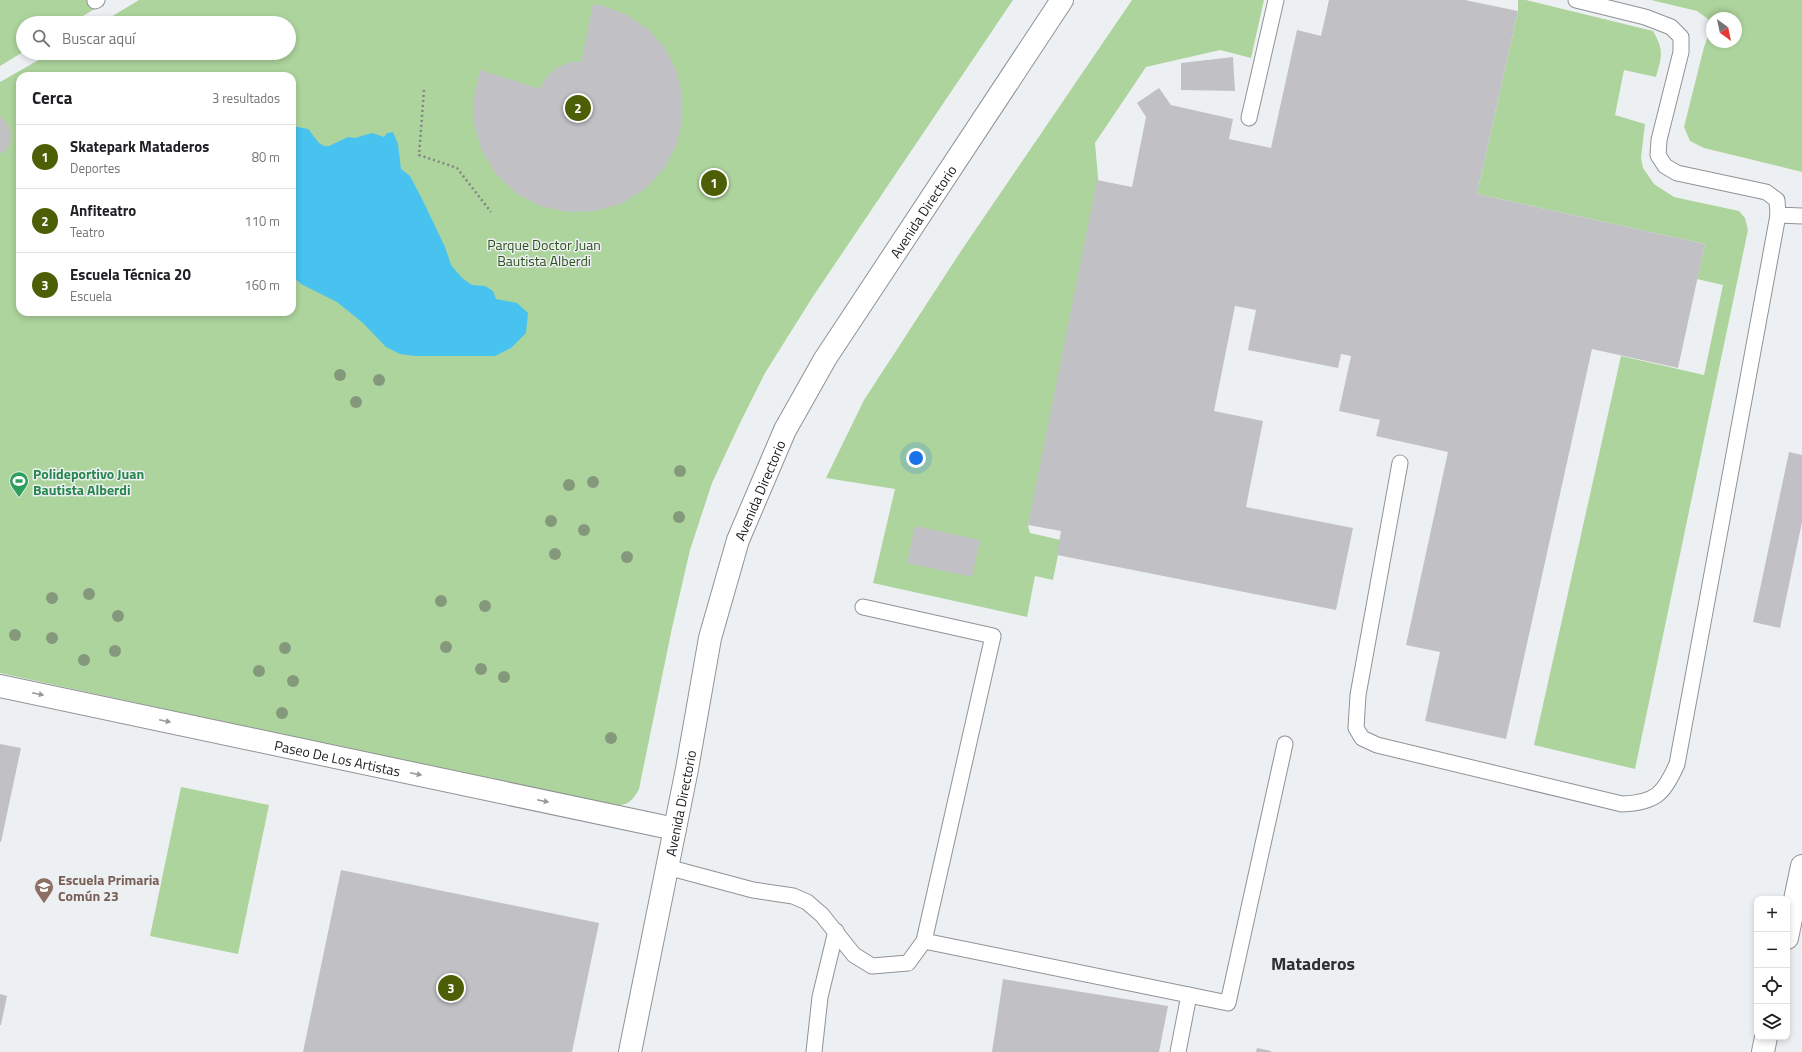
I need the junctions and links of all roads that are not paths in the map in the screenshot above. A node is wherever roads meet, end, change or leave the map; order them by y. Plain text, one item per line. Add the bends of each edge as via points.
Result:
1 (1062, 0) edge
2 (1276, 0) edge
3 (1576, 0) edge
4 (1249, 118) dead end
5 (1778, 215) junction
6 (1802, 216) edge
7 (1400, 463) dead end
8 (863, 607) dead end
9 (0, 686) edge
10 (1285, 744) dead end
11 (675, 829) junction
12 (1802, 866) edge
13 (667, 867) junction
14 (836, 931) junction
15 (1788, 932) edge
16 (924, 940) junction
17 (1189, 995) junction
18 (1765, 1040) edge
19 (630, 1052) edge
20 (814, 1052) edge
21 (1178, 1052) edge
22 (1763, 1052) edge

1 - 11 main road, Avenida Directorio via 825,359 785,430 738,540 710,638
2 - 4 lane
3 - 5 lane via 1645,17 1671,27 1681,37 1681,52 1659,140 1658,156 1665,166 1677,173 1766,192 1777,200
5 - 6 lane
5 - 7 lane via 1677,764 1669,782 1657,796 1640,804 1622,804 1377,746 1362,738 1356,728 1358,695
8 - 16 lane via 993,636
9 -> 11 main road, Paseo De Los Artistas
10 - 17 lane via 1228,1003
11 - 13 main road, Avenida Directorio
12 - 15 main road
13 - 14 lane via 753,890 793,896 807,902
13 - 19 main road, Avenida Directorio
14 - 16 lane via 854,956 872,966 908,963
14 - 20 lane via 820,997
16 - 17 lane
17 - 21 lane
18 - 22 main road

